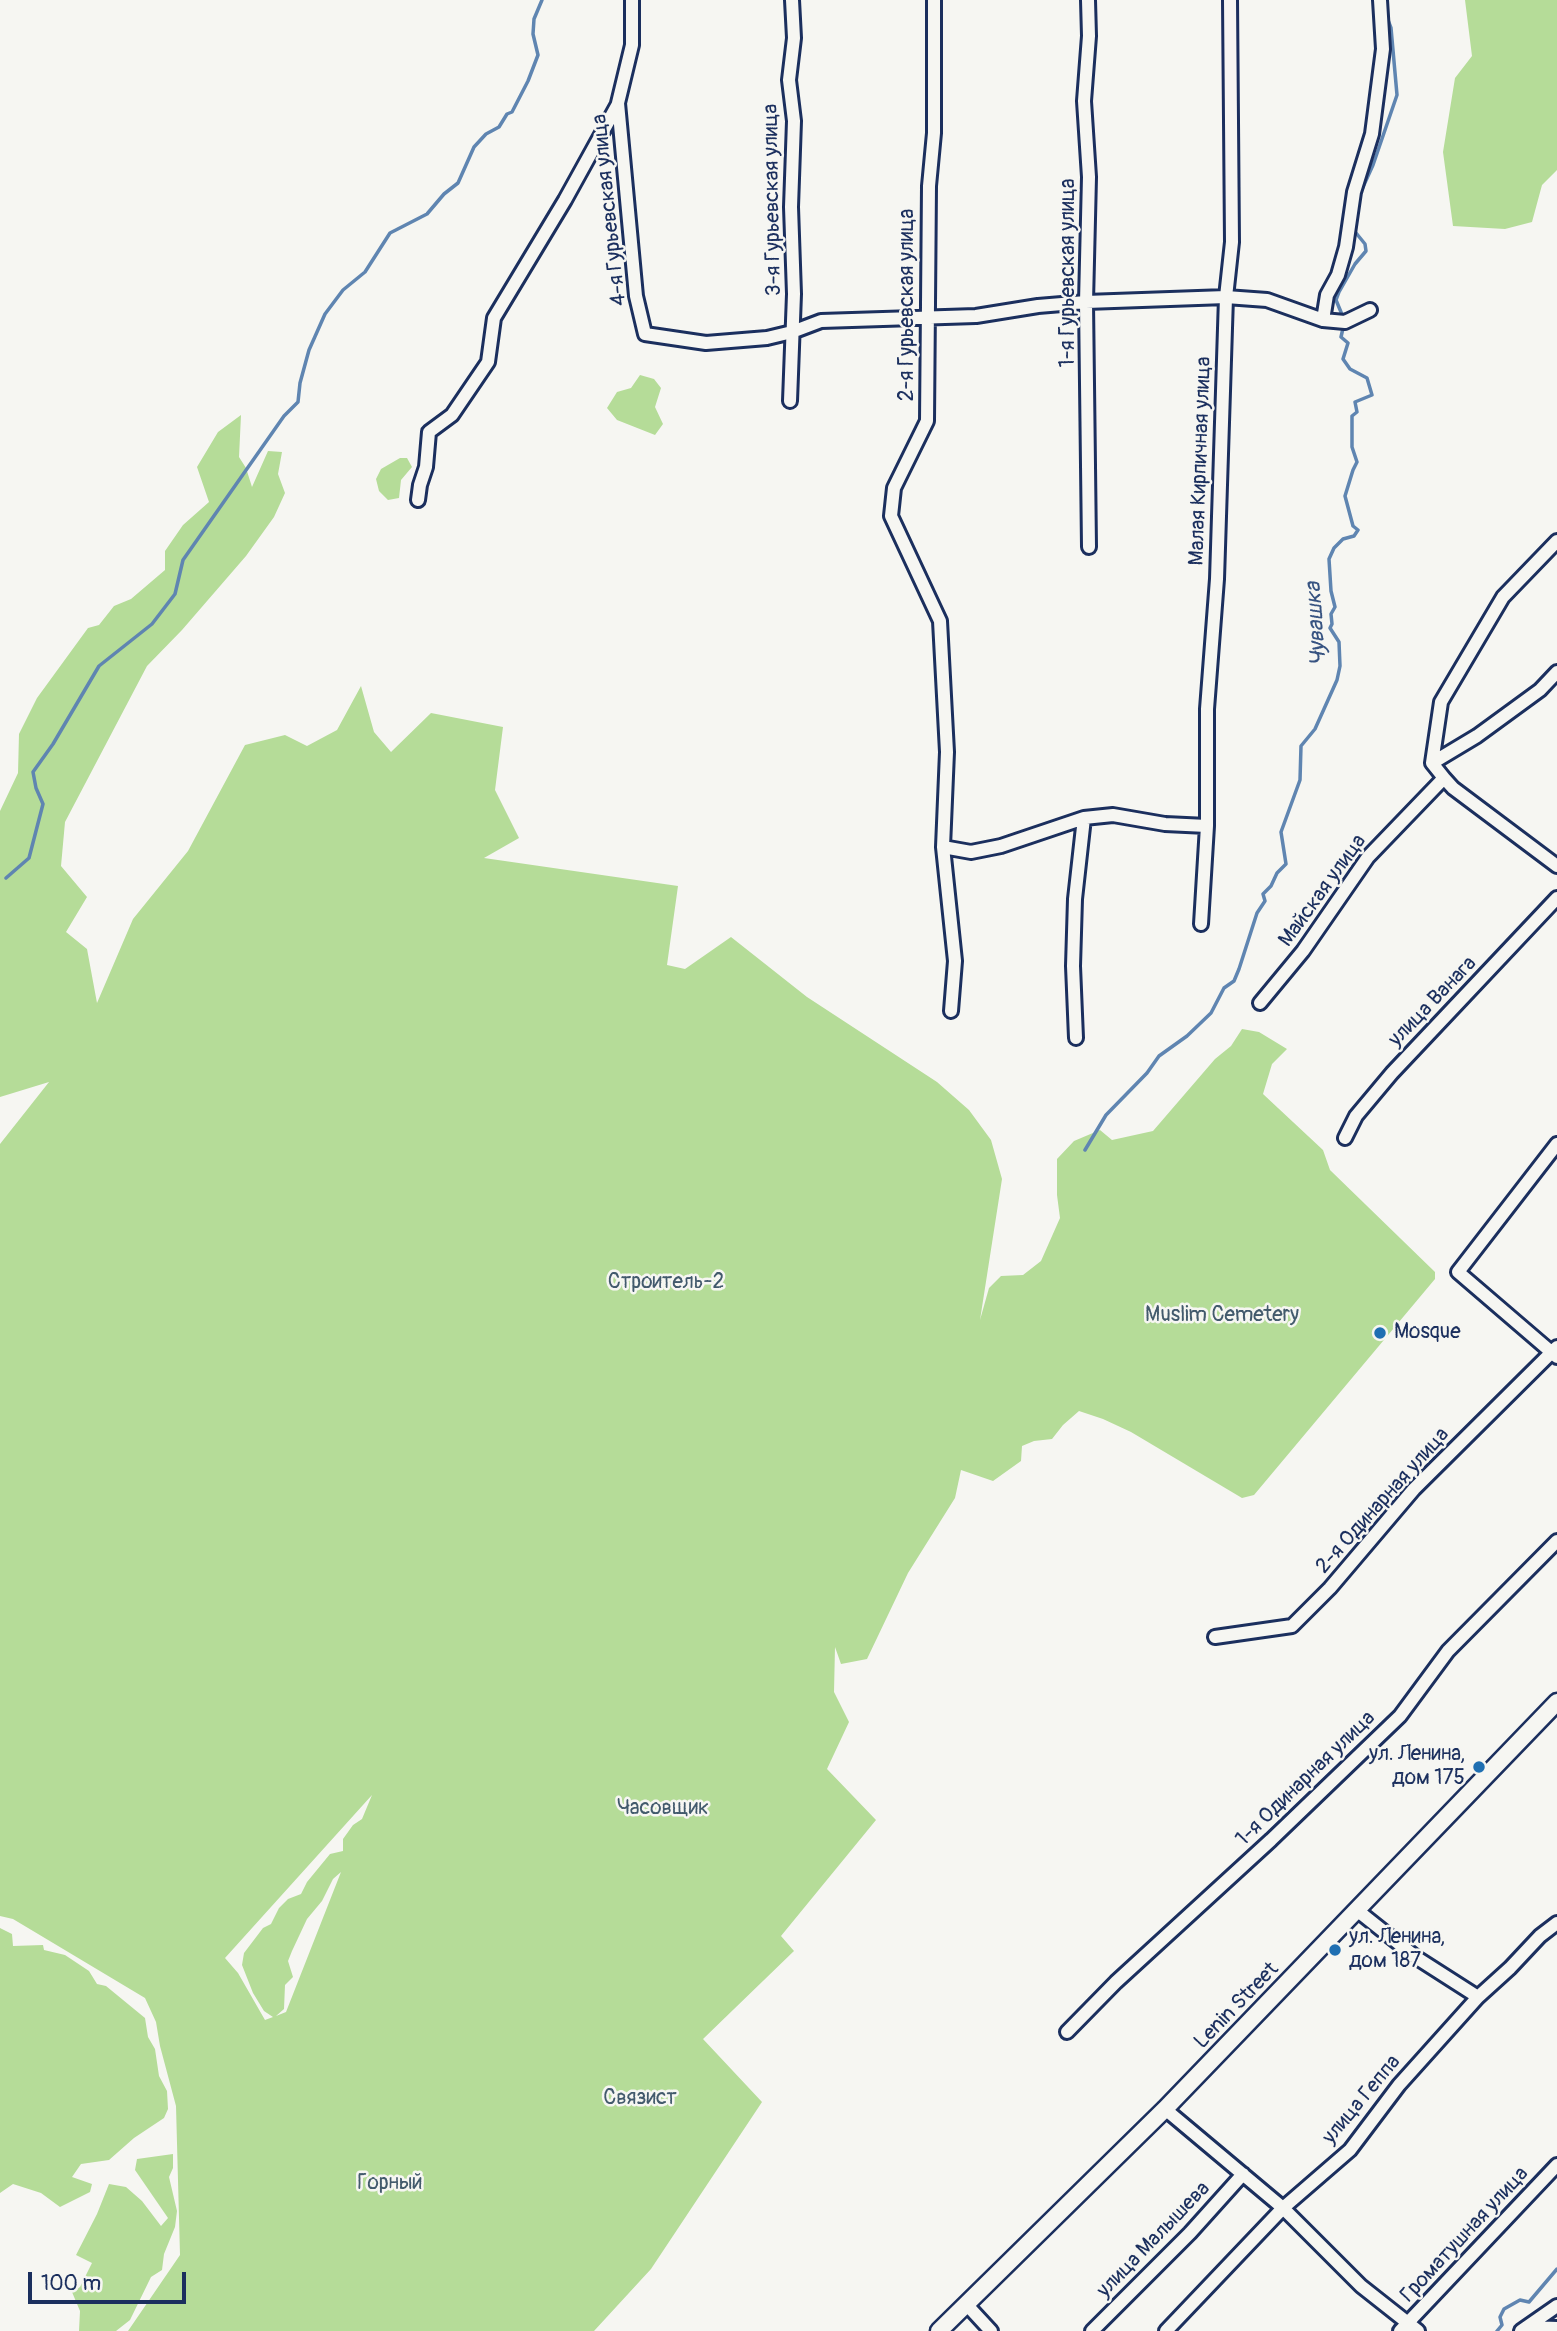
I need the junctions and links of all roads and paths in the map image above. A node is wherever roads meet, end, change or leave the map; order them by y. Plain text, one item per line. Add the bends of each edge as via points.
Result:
1 (632, 0) edge
2 (792, 0) edge
3 (934, 0) edge
4 (1088, 0) edge
5 (1230, 0) edge
6 (1380, 0) edge
7 (618, 103) junction
8 (1226, 297) junction
9 (1086, 302) junction
10 (1370, 310) dead end
11 (928, 317) junction
12 (1323, 320) junction
13 (792, 332) junction
14 (790, 401) dead end
15 (418, 500) dead end
16 (1557, 541) edge
17 (1089, 547) dead end
18 (1557, 671) edge
19 (1432, 763) junction
20 (1444, 778) junction
21 (1084, 818) junction
22 (1206, 826) junction
23 (943, 847) junction
24 (1557, 866) edge
25 (1557, 898) edge
26 (1201, 924) dead end
27 (1260, 1003) dead end
28 (951, 1011) dead end
29 (1076, 1038) dead end
30 (1345, 1138) dead end
31 (1557, 1144) edge
32 (1555, 1352) edge
33 (1557, 1541) edge
34 (1215, 1637) dead end
35 (1557, 1702) edge
36 (1358, 1911) junction
37 (1557, 1923) edge
38 (1478, 1997) junction
39 (1067, 2032) dead end
40 (1165, 2109) junction
41 (1557, 2165) edge
42 (1243, 2174) junction
43 (1283, 2208) junction
44 (967, 2305) junction
45 (1557, 2306) edge
46 (1409, 2328) edge
47 (1557, 2328) edge
48 (1524, 2329) edge
49 (939, 2331) edge
50 (991, 2331) edge
51 (1092, 2331) edge
52 (1166, 2331) edge

1 - 7 street, 4-я Гурьевская улица via 632,45
2 - 13 street, 3-я Гурьевская улица
3 - 11 street, 2-я Гурьевская улица
4 - 9 street, 1-я Гурьевская улица
5 - 8 street, Малая Кирпичная улица via 1232,242
6 - 12 street via 1383,49 1373,134
7 - 13 street, 4-я Гурьевская улица via 636,296 645,334 706,344
7 - 15 street via 494,318 488,362 452,415 429,432
8 - 9 street
8 - 12 street via 1267,300
8 - 22 street, Малая Кирпичная улица
9 - 11 street via 976,316
9 - 17 street, 1-я Гурьевская улица
10 - 12 street via 1345,321
11 - 13 street via 821,321
11 - 23 street, 2-я Гурьевская улица via 927,421 894,488 891,516 940,621 947,752
13 - 14 street, 3-я Гурьевская улица
16 - 19 street via 1503,597 1441,702
18 - 19 street via 1540,690
19 - 20 street
20 - 24 street
20 - 27 street, Майская улица via 1368,857 1303,951
21 - 22 street via 1113,815
21 - 23 street via 1001,846 971,852
21 - 29 street via 1075,899
22 - 26 street, Малая Кирпичная улица
23 - 28 street, 2-я Гурьевская улица via 955,961
25 - 30 street, улица Ванага via 1392,1073 1356,1116
31 - 32 street via 1458,1272
32 - 34 street, 2-я Одинарная улица via 1414,1489 1292,1626
33 - 39 street, 1-я Одинарная улица via 1448,1651 1400,1716
35 - 36 main road, Lenin Street
36 - 38 street via 1417,1958
36 - 40 main road, Lenin Street
37 - 38 street, улица Геппа
38 - 43 street, улица Геппа via 1399,2085 1350,2150
40 - 42 street
40 - 44 main road, Lenin Street
41 - 46 street, Громатушная улица
42 - 43 street
42 - 51 street, улица Малышева
43 - 46 street
43 - 52 street, улица Геппа
44 - 49 main road, Lenin Street
44 - 50 street
45 - 48 street
47 - 48 street

